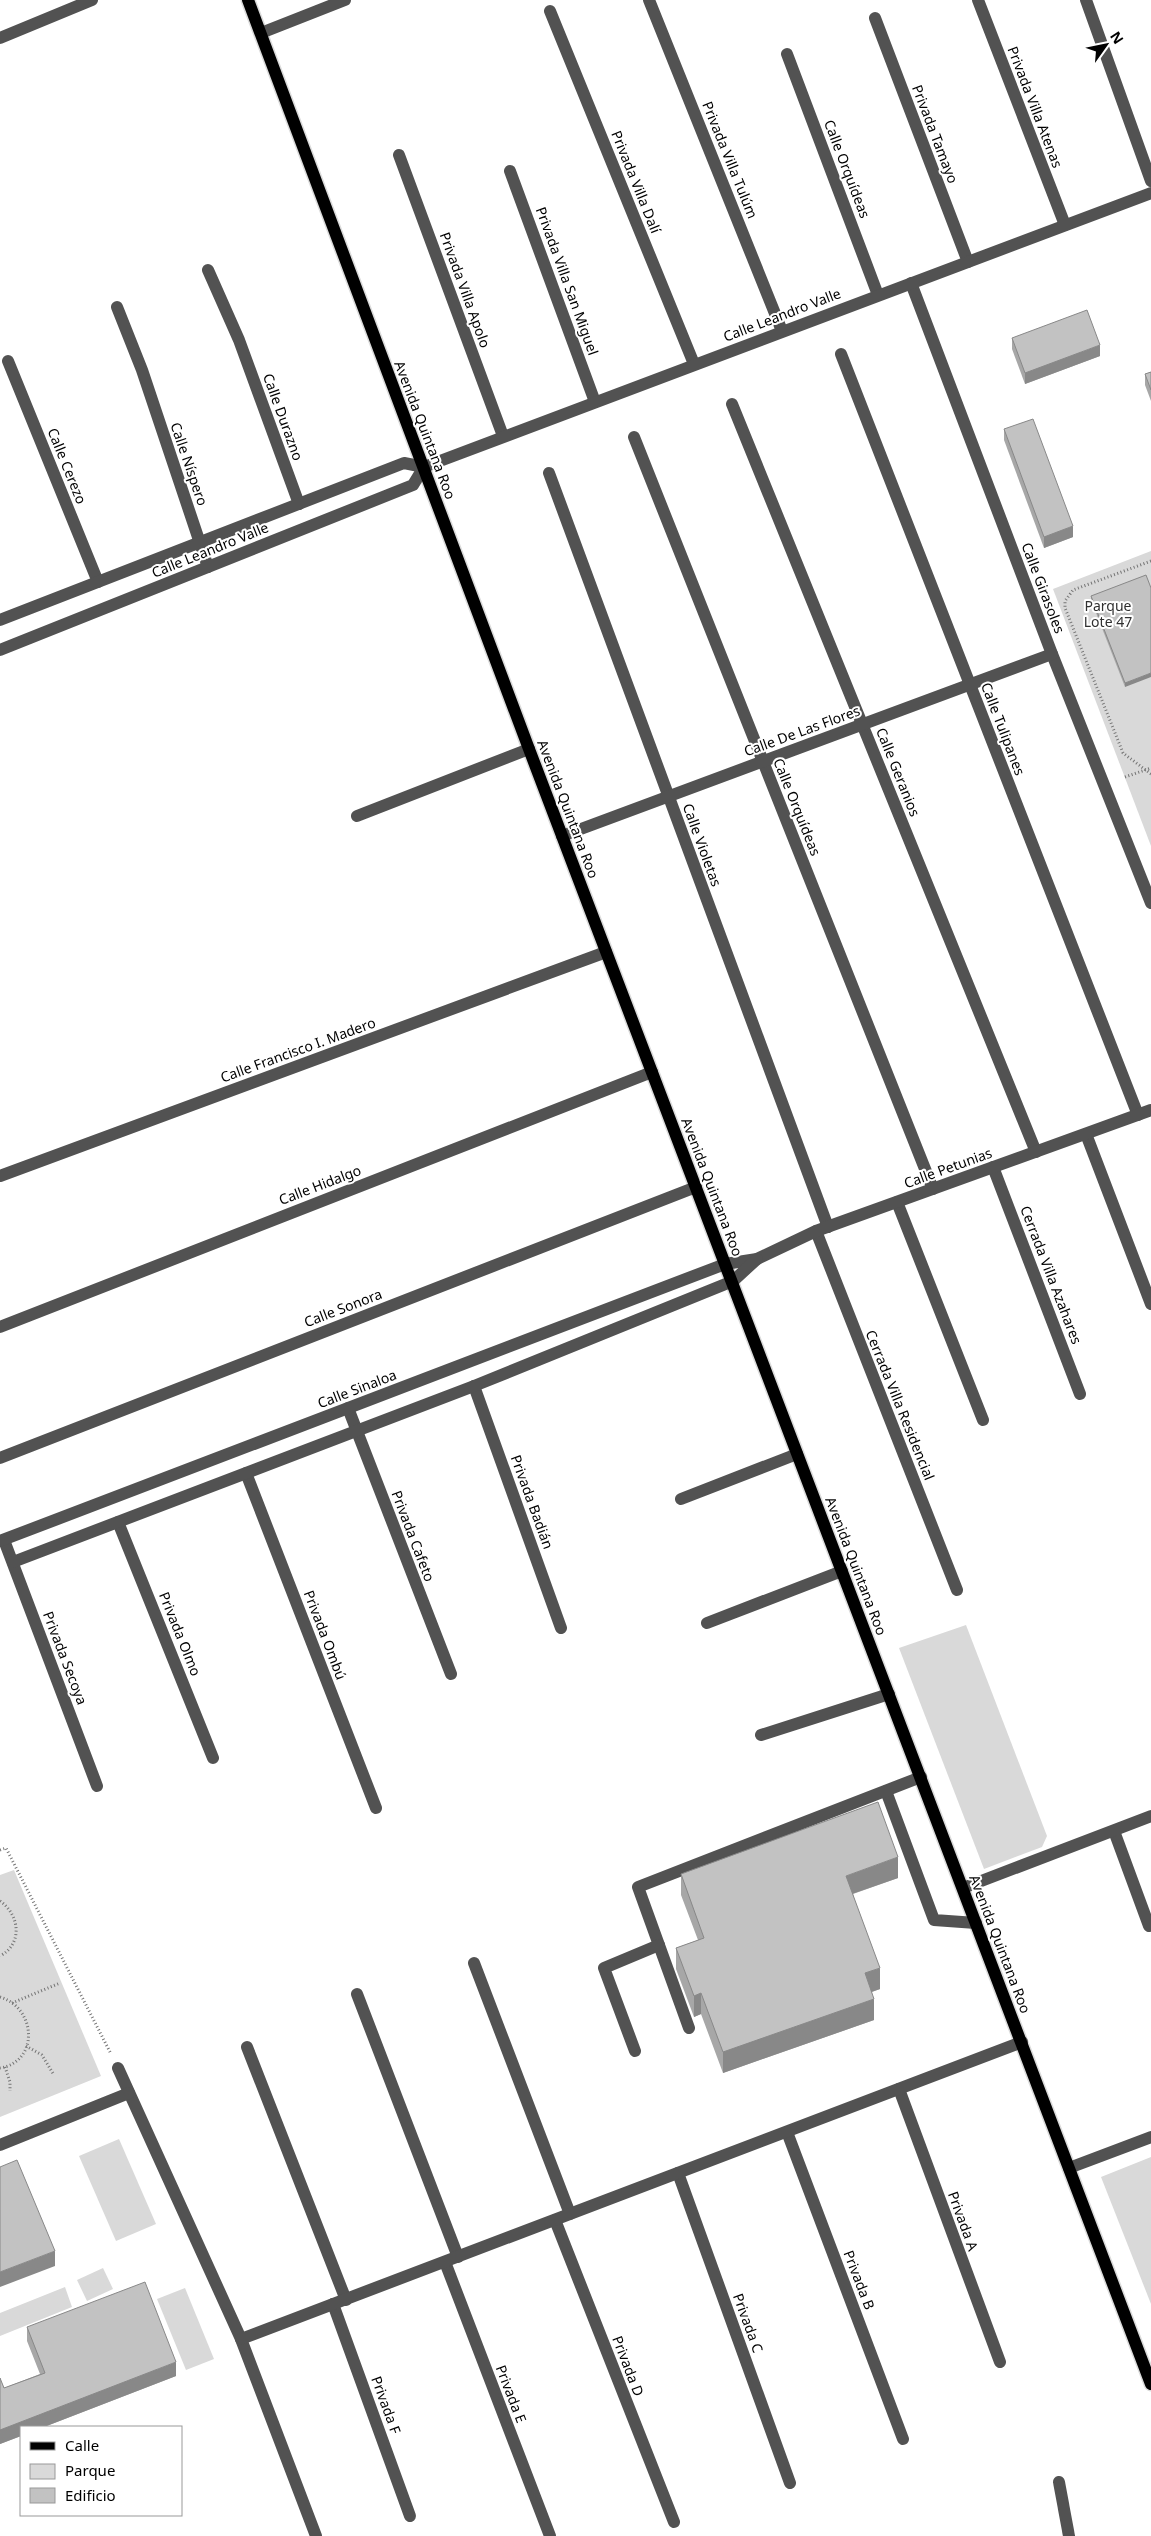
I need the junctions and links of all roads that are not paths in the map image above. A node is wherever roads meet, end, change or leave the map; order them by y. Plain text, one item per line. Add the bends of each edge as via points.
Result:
1 (92, 0) edge
2 (248, 0) edge
3 (345, 0) edge
4 (649, 0) edge
5 (978, 0) edge
6 (1086, 0) edge
7 (550, 11) dead end
8 (874, 18) dead end
9 (260, 33) junction
10 (0, 38) edge
11 (787, 54) dead end
12 (399, 154) dead end
13 (510, 171) dead end
14 (1151, 181) edge
15 (1151, 193) edge
16 (1065, 225) junction
17 (968, 262) junction
18 (208, 270) dead end
19 (911, 283) junction
20 (878, 295) junction
21 (117, 307) dead end
22 (782, 331) junction
23 (841, 354) dead end
24 (8, 361) dead end
25 (694, 364) junction
26 (595, 402) junction
27 (732, 404) dead end
28 (503, 436) junction
29 (634, 436) dead end
30 (424, 467) junction
31 (549, 473) dead end
32 (299, 504) junction
33 (200, 543) junction
34 (208, 567) junction
35 (98, 582) junction
36 (0, 620) edge
37 (0, 650) edge
38 (1052, 654) junction
39 (970, 684) junction
40 (862, 724) junction
41 (529, 749) junction
42 (762, 761) junction
43 (668, 796) junction
44 (357, 816) dead end
45 (562, 836) junction
46 (1151, 903) edge
47 (606, 952) junction
48 (652, 1072) junction
49 (1151, 1110) edge
50 (1138, 1115) junction
51 (1086, 1134) junction
52 (1036, 1152) junction
53 (993, 1167) junction
54 (0, 1176) edge
55 (696, 1187) junction
56 (933, 1189) junction
57 (897, 1202) junction
58 (822, 1229) junction
59 (757, 1259) junction
60 (725, 1264) junction
61 (733, 1281) junction
62 (1151, 1304) edge
63 (0, 1327) edge
64 (474, 1386) junction
65 (1080, 1394) dead end
66 (348, 1408) junction
67 (984, 1420) dead end
68 (356, 1431) junction
69 (797, 1454) junction
70 (0, 1458) edge
71 (246, 1473) junction
72 (681, 1499) dead end
73 (118, 1522) junction
74 (2, 1541) edge
75 (13, 1562) junction
76 (842, 1571) junction
77 (957, 1590) dead end
78 (707, 1623) dead end
79 (562, 1628) dead end
80 (451, 1674) dead end
81 (889, 1694) junction
82 (762, 1735) dead end
83 (213, 1758) dead end
84 (921, 1778) junction
85 (97, 1786) dead end
86 (886, 1791) junction
87 (376, 1808) dead end
88 (1151, 1816) edge
89 (1114, 1831) junction
90 (963, 1888) junction
91 (976, 1923) junction
92 (1149, 1926) dead end
93 (659, 1945) junction
94 (474, 1963) dead end
95 (357, 1994) dead end
96 (688, 2028) dead end
97 (1022, 2042) junction
98 (247, 2047) dead end
99 (635, 2051) dead end
100 (118, 2068) road end
101 (899, 2089) junction
102 (129, 2094) junction
103 (787, 2132) junction
104 (1151, 2137) edge
105 (0, 2145) edge
106 (1069, 2168) junction
107 (678, 2173) junction
108 (570, 2214) junction
109 (555, 2220) junction
110 (458, 2257) junction
111 (445, 2262) junction
112 (346, 2300) junction
113 (333, 2304) junction
114 (241, 2339) junction
115 (1000, 2362) dead end
116 (1151, 2384) edge
117 (903, 2439) dead end
118 (1060, 2482) dead end
119 (790, 2483) dead end
120 (410, 2516) dead end
121 (674, 2522) dead end
122 (316, 2536) edge
123 (550, 2536) edge
124 (1069, 2536) edge

1 - 10 street
2 - 9 main road, Avenida Quintana Roo
3 - 9 street
4 - 22 street, Privada Villa Tulúm
5 - 16 street, Privada Villa Atenas
6 - 14 street
7 - 25 street, Privada Villa Dalí
8 - 17 street, Privada Tamayo
9 - 30 main road, Avenida Quintana Roo
11 - 20 street, Calle Orquídeas
12 - 28 street, Privada Villa Apolo
13 - 26 street, Privada Villa San Miguel
15 - 16 street, Calle Leandro Valle
16 - 17 street, Calle Leandro Valle
17 - 19 street, Calle Leandro Valle
18 - 32 street, Calle Durazno via 239,340
19 - 20 street, Calle Leandro Valle
19 - 38 street, Calle Girasoles
20 - 22 street, Calle Leandro Valle
21 - 33 street, Calle Níspero via 142,370
22 - 25 street, Calle Leandro Valle
23 - 39 street, Calle Tulipanes
24 - 35 street, Calle Cerezo
25 - 26 street, Calle Leandro Valle
26 - 28 street, Calle Leandro Valle
27 - 40 street, Calle Geranios
28 - 30 street, Calle Leandro Valle
29 - 42 street, Calle Orquídeas
30 - 32 street, Calle Leandro Valle via 404,463
30 - 34 street, Calle Leandro Valle via 413,485
30 - 41 main road, Avenida Quintana Roo
31 - 43 street, Calle Violetas
32 - 33 street, Calle Leandro Valle
33 - 34 street, Calle Níspero
33 - 35 street, Calle Leandro Valle
34 - 37 street, Calle Leandro Valle
35 - 36 street, Calle Leandro Valle
38 - 39 street, Calle De Las Flores
38 - 46 street, Calle Girasoles
39 - 40 street, Calle De Las Flores
39 - 50 street, Calle Tulipanes
40 - 42 street, Calle De Las Flores
40 - 52 street, Calle Geranios
41 - 44 street
41 - 45 main road, Avenida Quintana Roo
42 - 43 street, Calle De Las Flores
42 - 56 street, Calle Orquídeas
43 - 45 street, Calle De Las Flores
43 - 58 street, Calle Violetas
45 - 47 main road, Avenida Quintana Roo
47 - 48 main road, Avenida Quintana Roo
47 - 54 street, Calle Francisco I. Madero
48 - 55 main road, Avenida Quintana Roo
48 - 63 street, Calle Hidalgo
49 - 50 street, Calle Petunias
50 - 51 street, Calle Petunias
51 - 52 street, Calle Petunias
51 - 62 street
52 - 53 street, Calle Petunias
53 - 56 street, Calle Petunias
53 - 65 street, Cerrada Villa Azahares
55 - 60 main road, Avenida Quintana Roo
55 - 70 street, Calle Sonora
56 - 57 street, Calle Petunias
57 - 58 street, Calle Petunias
57 - 67 street
58 - 59 street, Calle Petunias
58 - 77 street, Cerrada Villa Residencial
59 - 60 street, Calle Petunias
59 - 61 street, Calle Petunias
60 - 61 main road, Avenida Quintana Roo
60 - 66 street, Calle Sinaloa
61 - 64 street
61 - 69 main road, Avenida Quintana Roo
64 - 68 street
64 - 79 street, Privada Badián
66 - 68 street, Privada Cafeto
66 - 74 street, Calle Sinaloa
68 - 71 street
68 - 80 street, Privada Cafeto
69 - 72 street
69 - 76 main road, Avenida Quintana Roo
71 - 73 street
71 - 87 street, Privada Ombú
73 - 75 street
73 - 83 street, Privada Olmo
74 - 75 street, Privada Secoya
75 - 85 street, Privada Secoya
76 - 78 street
76 - 81 main road, Avenida Quintana Roo
81 - 82 street
81 - 84 main road, Avenida Quintana Roo
84 - 86 street
84 - 90 main road, Avenida Quintana Roo
86 - 91 street via 934,1920
86 - 93 street via 638,1887
88 - 89 street
89 - 90 street
89 - 92 street
90 - 91 main road, Avenida Quintana Roo
91 - 97 main road, Avenida Quintana Roo
93 - 96 street
93 - 99 street via 604,1968
94 - 108 street
95 - 110 street
97 - 101 street
97 - 106 main road, Avenida Quintana Roo
98 - 112 street
100 - 102 street
101 - 103 street
101 - 115 street, Privada A
102 - 105 street
102 - 114 street
103 - 107 street
103 - 117 street, Privada B
104 - 106 street
106 - 116 main road, Avenida Quintana Roo
107 - 108 street
107 - 119 street, Privada C
108 - 109 street
109 - 110 street
109 - 121 street, Privada D
110 - 111 street
111 - 112 street
111 - 123 street, Privada E
112 - 113 street
113 - 114 street
113 - 120 street, Privada F
114 - 122 street
118 - 124 street

